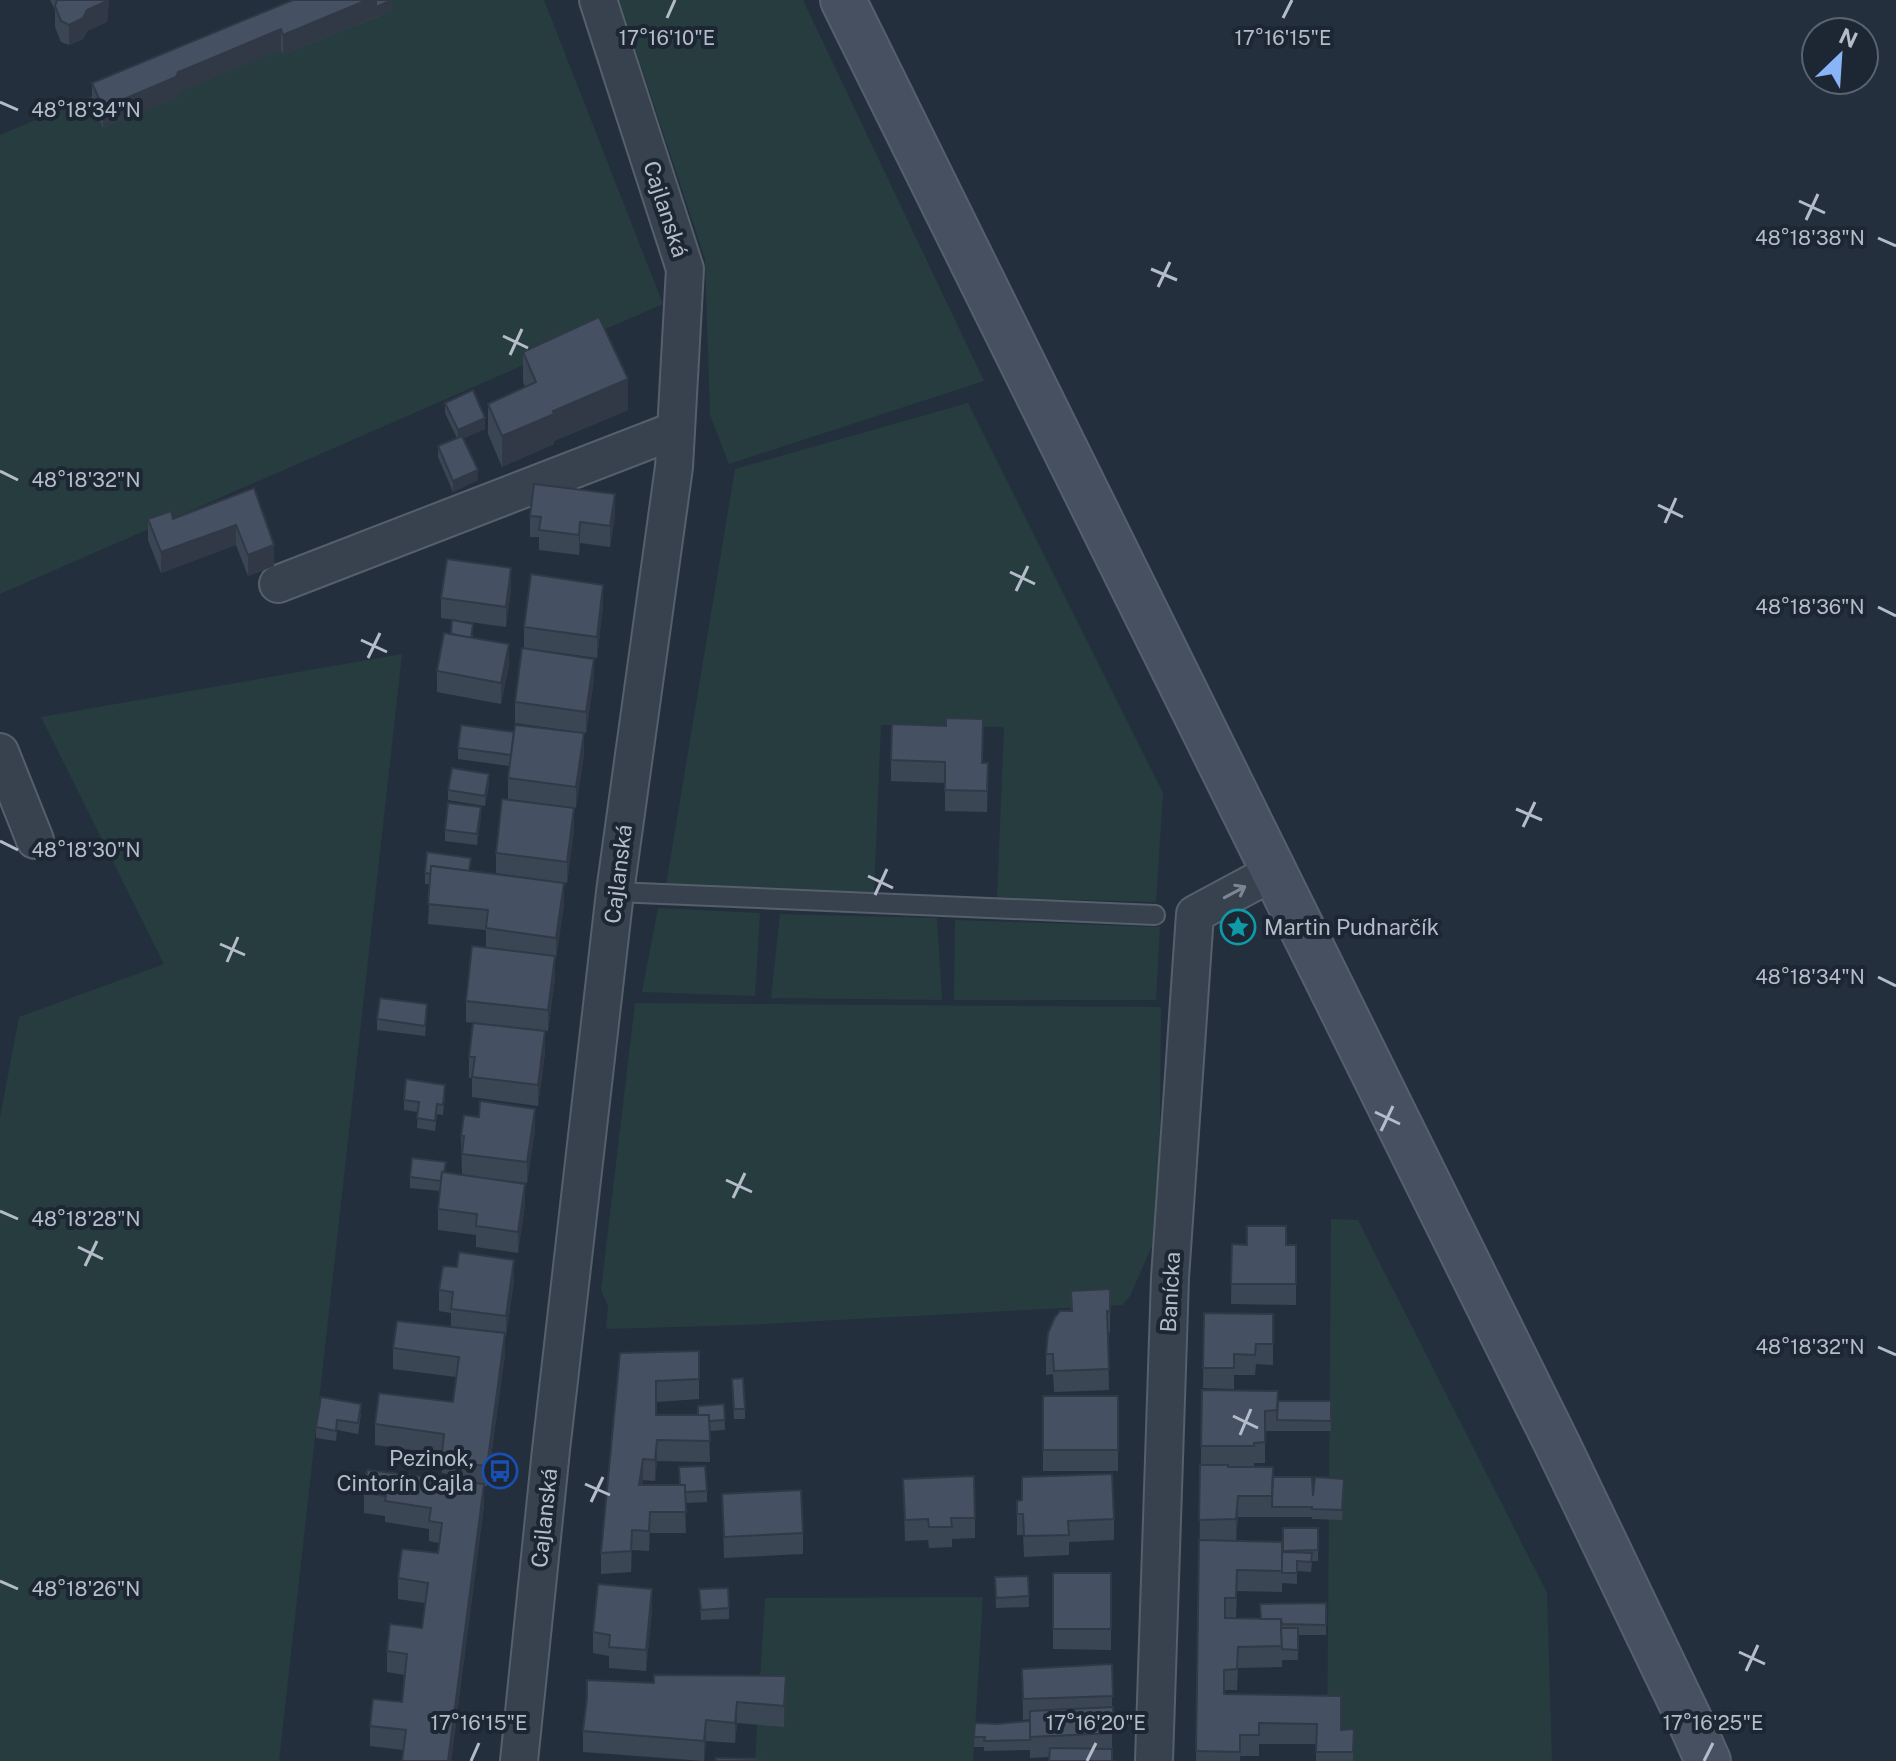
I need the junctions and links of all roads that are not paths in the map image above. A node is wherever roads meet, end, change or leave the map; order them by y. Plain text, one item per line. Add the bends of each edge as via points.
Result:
1 (598, 0) edge
2 (843, 0) edge
3 (676, 430) junction
4 (278, 584) dead end
5 (0, 752) edge
6 (35, 840) dead end
7 (1275, 871) junction
8 (615, 892) junction
9 (1155, 915) dead end
10 (519, 1761) edge
11 (1154, 1761) edge
12 (1708, 1761) edge

1 - 3 street, Cajlanská via 685,269
2 - 7 main road
3 - 4 street
3 - 8 street, Cajlanská
5 - 6 street
11 -> 7 street, Banícka via 1170,1278 1195,914
7 - 12 main road
8 - 9 lane
8 - 10 street, Cajlanská

